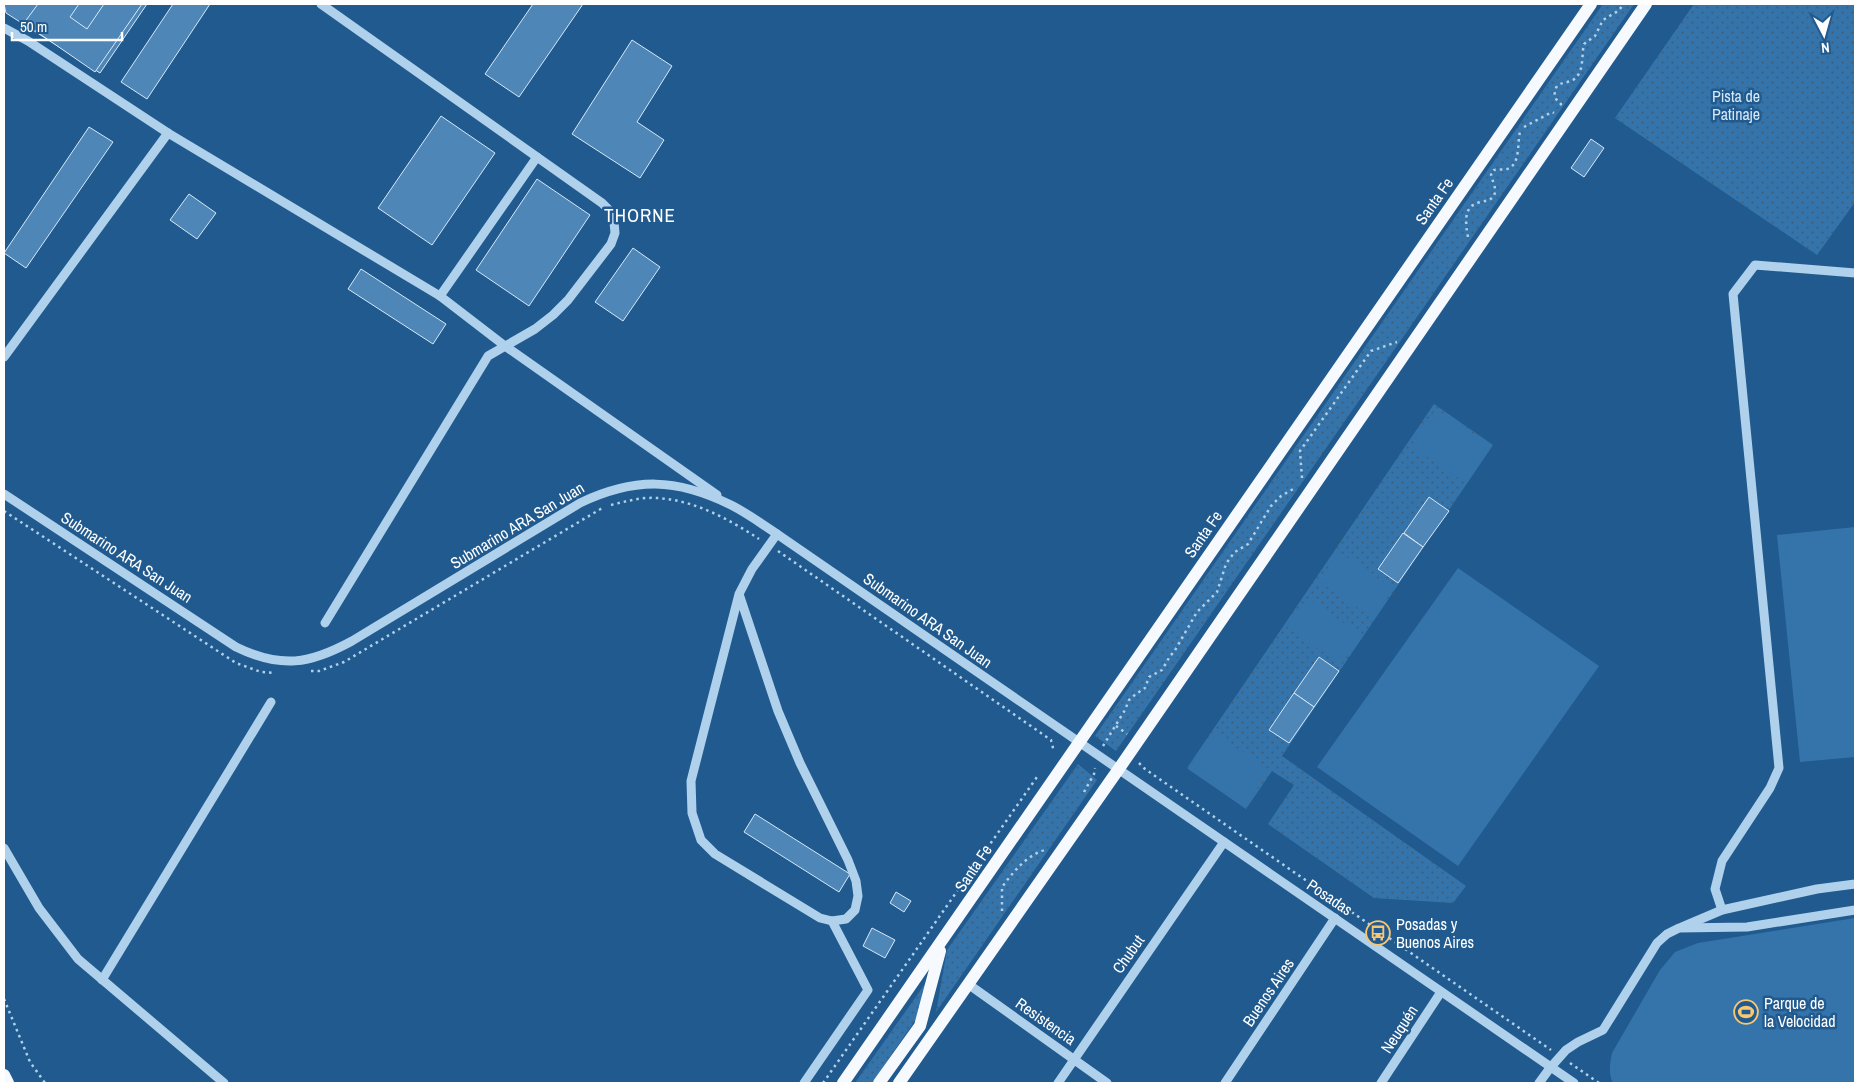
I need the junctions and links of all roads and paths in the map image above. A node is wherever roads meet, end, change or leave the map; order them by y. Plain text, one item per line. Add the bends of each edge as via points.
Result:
1 (321, 4) edge
2 (1591, 4) edge
3 (1624, 4) edge
4 (1646, 4) edge
5 (4, 28) edge
6 (168, 133) junction
7 (537, 157) junction
8 (1466, 244) dead end
9 (1855, 273) edge
10 (440, 296) junction
11 (1397, 342) dead end
12 (505, 346) junction
13 (4, 356) edge
14 (1302, 479) dead end
15 (1297, 487) dead end
16 (4, 494) edge
17 (732, 505) junction
18 (4, 511) edge
19 (776, 534) junction
20 (768, 545) junction
21 (740, 594) junction
22 (325, 623) dead end
23 (310, 672) dead end
24 (277, 673) dead end
25 (271, 702) dead end
26 (1079, 742) junction
27 (1129, 753) junction
28 (1098, 756) junction
29 (1050, 759) dead end
30 (1118, 770) junction
31 (1038, 775) dead end
32 (1084, 792) dead end
33 (1224, 842) junction
34 (4, 848) edge
35 (1048, 849) dead end
36 (1855, 884) edge
37 (1722, 910) junction
38 (1855, 910) edge
39 (1001, 916) dead end
40 (1335, 918) junction
41 (832, 921) junction
42 (1679, 928) junction
43 (943, 941) junction
44 (102, 980) junction
45 (968, 984) junction
46 (1441, 992) junction
47 (4, 999) edge
48 (1561, 1057) junction
49 (1074, 1060) junction
50 (1550, 1068) junction
51 (4, 1075) edge
52 (8, 1083) edge
53 (45, 1083) edge
54 (224, 1083) edge
55 (804, 1083) edge
56 (823, 1083) edge
57 (843, 1083) edge
58 (879, 1083) edge
59 (899, 1083) edge
60 (1058, 1083) edge
61 (1107, 1083) edge
62 (1225, 1083) edge
63 (1381, 1083) edge
64 (1539, 1083) edge
65 (1574, 1083) edge
66 (1599, 1083) edge

1 - 7 street
2 - 26 main road, Santa Fe
3 - 8 path via 1603,20 1597,34 1584,44 1582,65 1576,76 1557,86 1555,98 1561,104 1554,114 1552,112 1524,127 1518,137 1518,154 1513,164 1491,173 1495,191 1490,199 1474,203 1469,208 1466,222 1469,239
4 - 27 main road
5 - 6 street
6 - 10 street
6 - 13 street
7 - 10 street
7 - 12 street via 610,211 615,233 611,244 568,300 535,329
9 - 37 street via 1755,265 1733,294 1779,768 1770,788 1722,861 1715,889
10 - 12 street
11 - 14 path via 1371,351 1300,450
12 - 17 street
12 - 22 street via 488,356
15 - 28 path via 1271,506 1248,544 1230,558 1217,592 1197,612 1162,670 1149,677 1145,688 1129,700
16 - 17 street, Submarino ARA San Juan via 236,647 254,656 293,661 313,659 332,652 580,503 604,492 650,483 675,485
17 - 19 street, Submarino ARA San Juan
18 - 24 path via 236,663 261,672
19 - 20 street
19 - 26 street, Submarino ARA San Juan
20 - 21 street
20 - 23 path via 712,513 687,503 646,498 605,506 344,662
20 - 29 path via 1051,740 1055,751
21 - 41 street via 778,711 856,881 858,896 854,910 846,919
21 - 41 street via 692,781 692,813 702,840 715,854 820,918
25 - 44 street
26 - 28 street, Submarino ARA San Juan
26 - 43 main road, Santa Fe
27 - 30 main road
27 - 48 path via 1145,769
28 - 30 street, Submarino ARA San Juan
28 - 32 path via 1094,774
30 - 33 street, Posadas
30 - 45 main road
31 - 56 path
33 - 40 street, Posadas
33 - 49 street, Chubut
34 - 44 street via 39,908 78,958
35 - 39 path via 1034,854 1002,887
36 - 37 street
37 - 42 street
38 - 42 street via 1746,927
40 - 46 street, Posadas
40 - 62 street, Buenos Aires
41 - 55 street via 868,990
42 - 48 street via 1657,943 1603,1030 1578,1042
43 - 57 main road, Santa Fe
43 - 58 main road via 920,1026
44 - 54 street
45 - 49 street, Resistencia
45 - 59 main road
46 - 50 street, Posadas
46 - 63 street, Neuquén
47 - 53 path via 30,1062
48 - 50 street
48 - 66 path
49 - 60 street, Chubut
49 - 61 street, Resistencia
50 - 64 street
50 - 65 street, Posadas
51 - 52 main road

